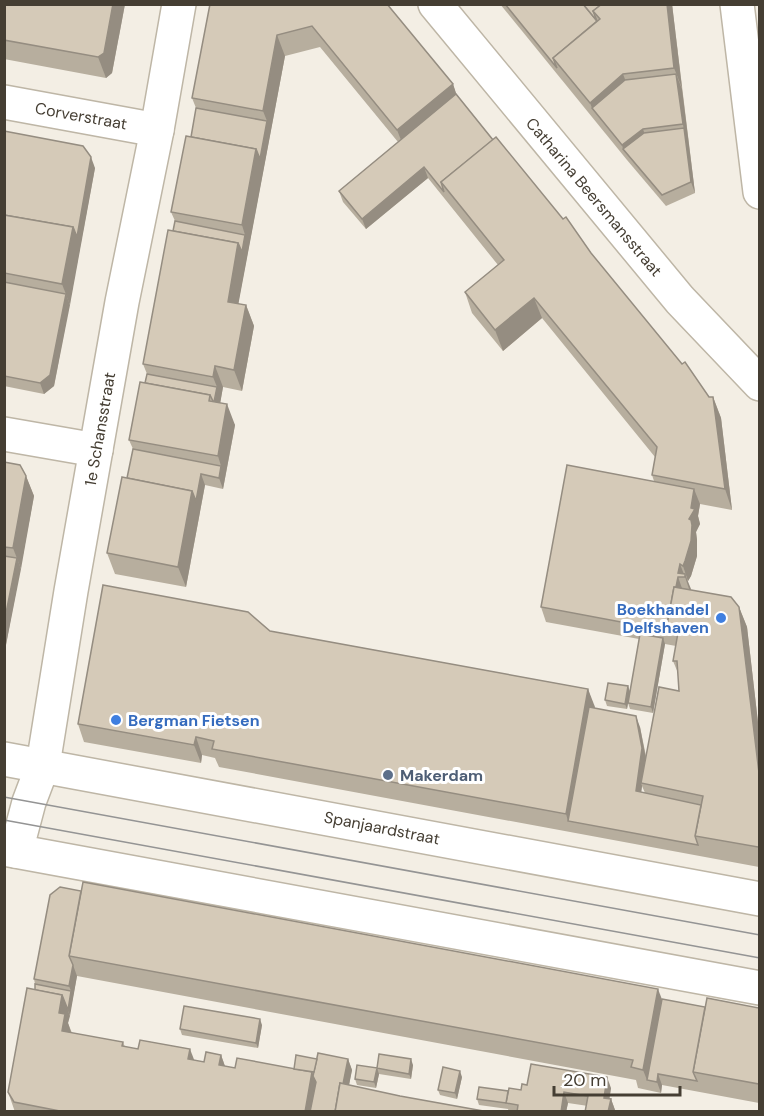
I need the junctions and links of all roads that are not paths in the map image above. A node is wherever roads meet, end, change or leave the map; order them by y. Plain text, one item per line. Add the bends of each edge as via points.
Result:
1 (179, 4) edge
2 (435, 4) edge
3 (736, 4) edge
4 (4, 102) edge
5 (157, 130) junction
6 (759, 192) edge
7 (759, 384) edge
8 (4, 434) edge
9 (96, 450) junction
10 (4, 759) edge
11 (43, 765) junction
12 (10, 850) edge
13 (759, 899) edge
14 (759, 988) edge

1 - 5 street, 1e Schansstraat
2 - 7 street, Catharina Beersmansstraat via 680,300
3 - 6 street
4 - 5 street, Corverstraat
5 - 9 street, 1e Schansstraat
8 - 9 street
9 - 11 street, 1e Schansstraat
10 - 11 street, Spanjaardstraat
11 - 12 street, 1e Schansstraat
11 - 13 street, Spanjaardstraat
12 - 14 street

